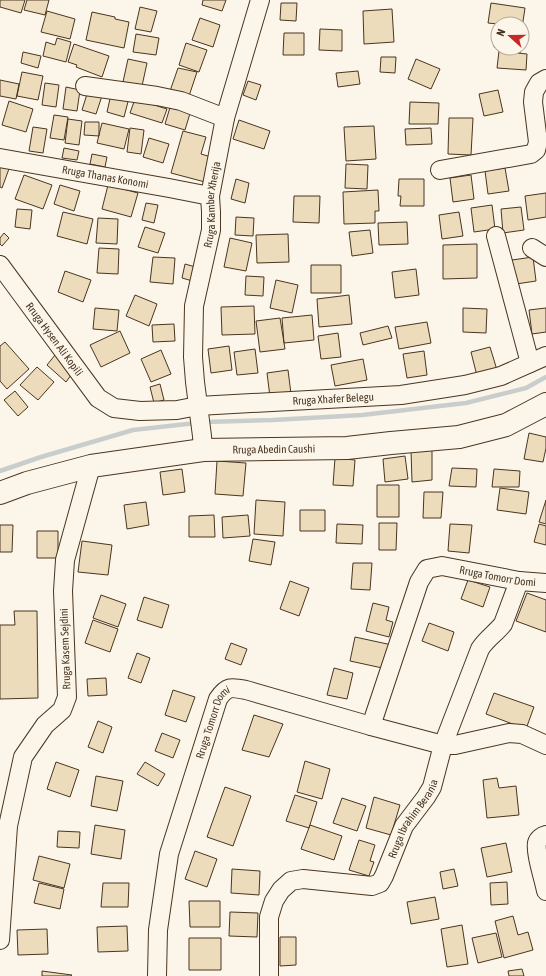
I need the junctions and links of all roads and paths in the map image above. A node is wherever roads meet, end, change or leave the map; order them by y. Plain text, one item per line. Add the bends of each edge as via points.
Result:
1 (260, 0) edge
2 (546, 80) edge
3 (85, 86) dead end
4 (224, 118) junction
5 (0, 158) edge
6 (440, 170) dead end
7 (210, 196) junction
8 (496, 236) dead end
9 (0, 265) edge
10 (538, 360) edge
11 (546, 404) edge
12 (114, 408) joint
13 (198, 409) junction
14 (202, 443) junction
15 (91, 466) junction
16 (0, 493) edge
17 (519, 581) junction
18 (546, 582) edge
19 (370, 726) junction
20 (444, 744) junction
21 (546, 745) edge
22 (546, 835) edge
23 (546, 891) edge
24 (0, 940) edge
25 (157, 976) edge
26 (269, 976) edge

1 - 4 street, Rruga Kamber Xherija
2 - 6 street via 539,83 534,92 538,142 536,150 531,154
3 - 4 street via 181,101
4 - 7 street, Rruga Kamber Xherija
5 - 7 street, Rruga Thanas Konomi
7 - 13 street, Rruga Kamber Xherija via 211,230 194,306 193,357
8 - 10 street
9 - 12 street, Rruga Hysen Ali Kopili via 98,398
10 - 13 street, Rruga Xhafer Belegu via 502,376 465,385 401,395
11 - 14 main road, Rruga Abedin Caushi via 506,425 459,437 346,448
12 - 13 street, Rruga Xhafer Belegu via 140,411
13 - 14 street, Rruga Kamber Xherija
14 - 15 main road, Rruga Abedin Caushi
15 - 16 main road, Rruga Abedin Caushi
15 - 24 street, Rruga Kasem Sejdini via 65,560 63,591 67,697 62,710 45,725 23,757 8,826
17 - 18 street, Rruga Tomorr Domi
17 - 19 street, Rruga Tomorr Domi via 442,566 427,569 419,582
17 - 20 street, Rruga Ibrahim Berania via 503,624 480,649
19 - 20 street, Rruga Tomorr Domi
19 - 25 street, Rruga Tomorr Domi via 233,687 222,693 169,854 158,930
20 - 21 street, Rruga Tomorr Domi via 455,745 509,733 522,734
20 - 26 street, Rruga Ibrahim Berania via 432,787 404,826 380,883 372,886 303,879 291,881 281,890 269,917
22 - 23 street via 537,842

